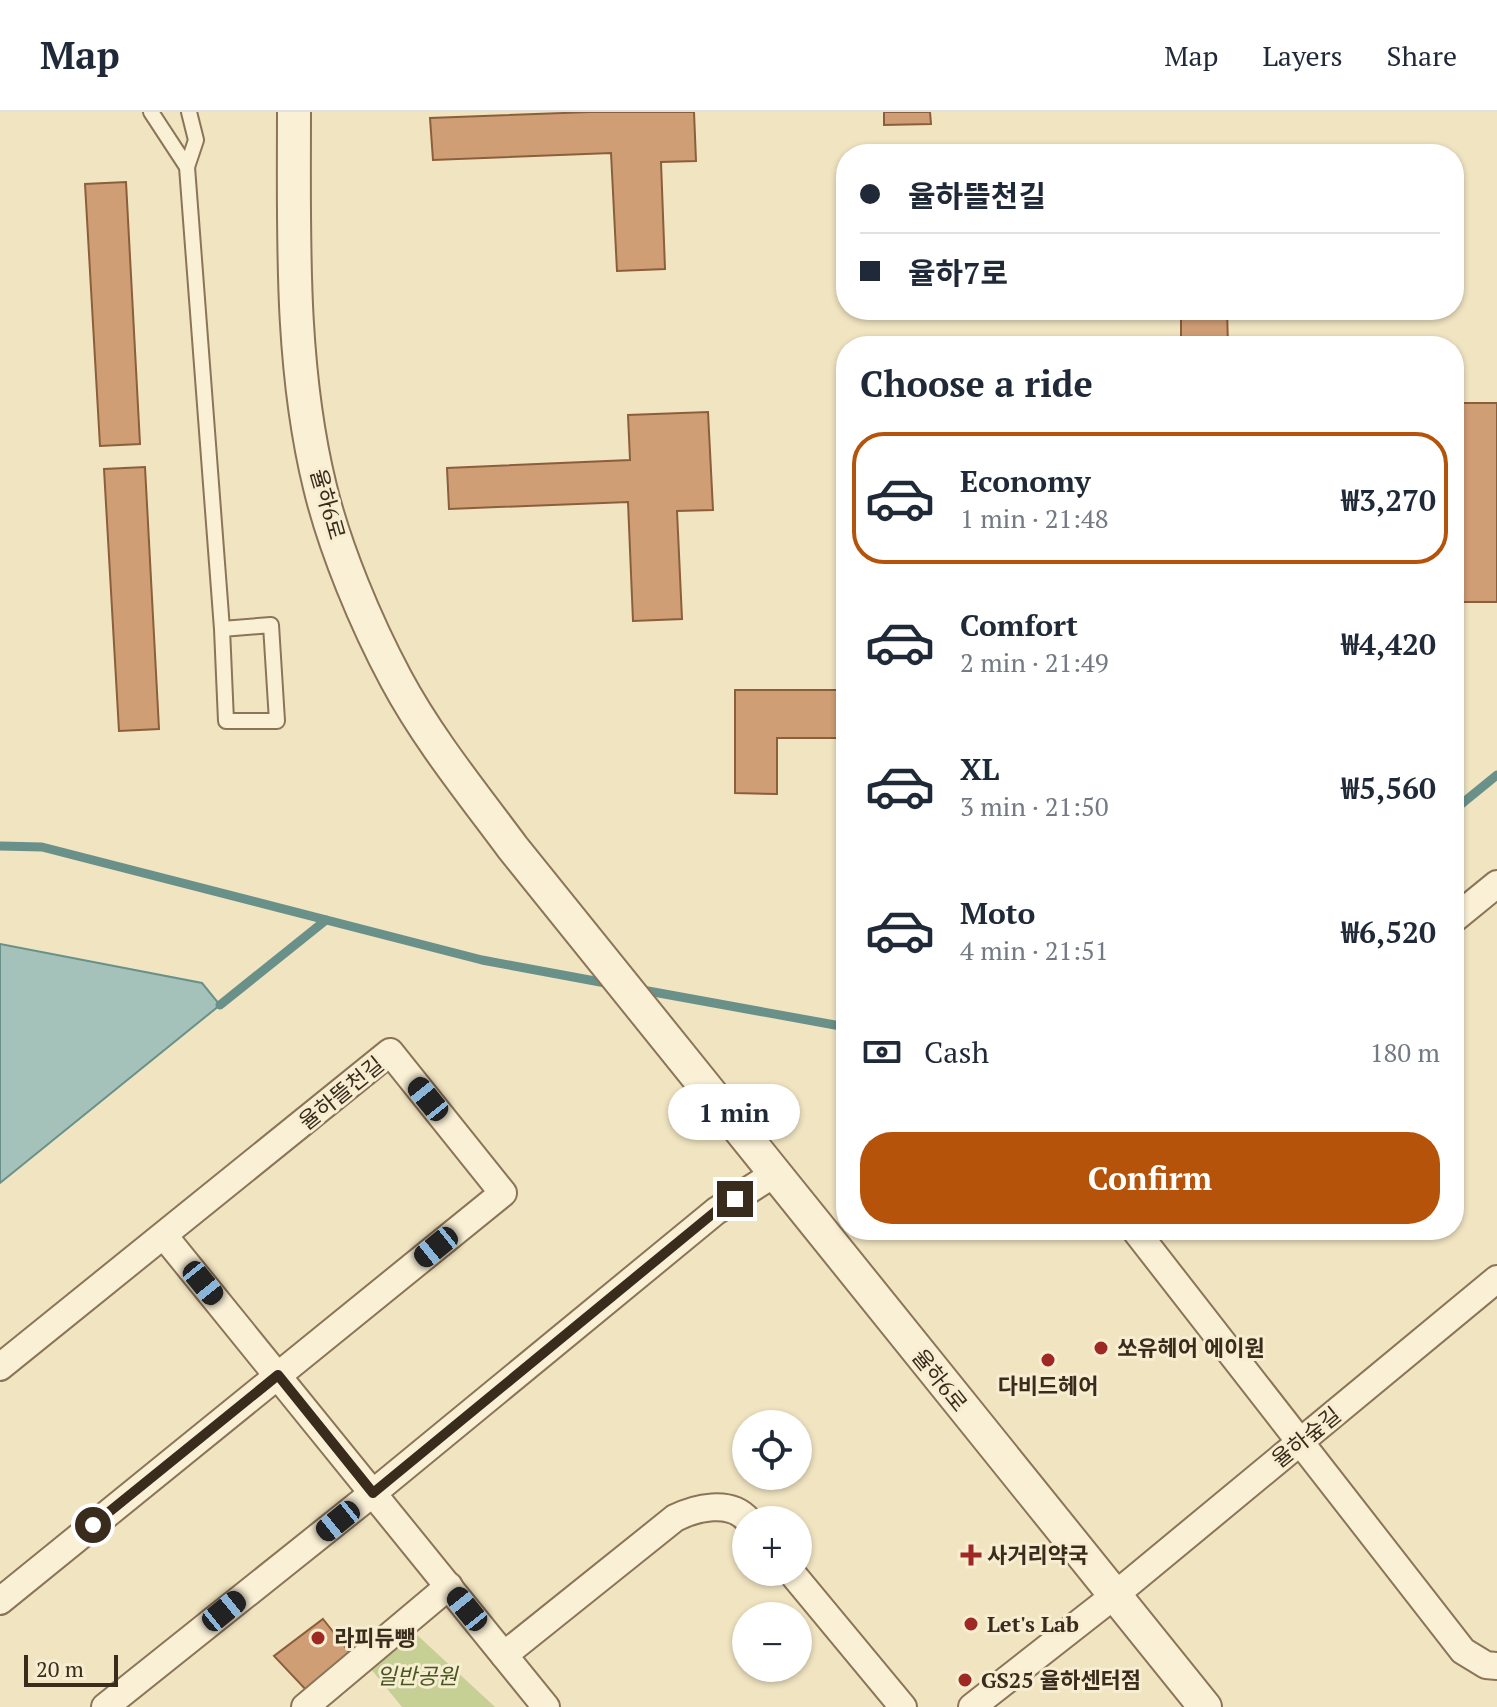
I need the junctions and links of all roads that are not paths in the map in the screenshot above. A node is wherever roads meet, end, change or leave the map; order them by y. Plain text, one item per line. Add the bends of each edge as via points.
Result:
1 (151, 112) edge
2 (189, 112) edge
3 (294, 112) edge
4 (187, 167) junction
5 (222, 629) junction
6 (1497, 884) edge
7 (1464, 911) edge
8 (774, 1174) junction
9 (165, 1237) junction
10 (1143, 1240) edge
11 (1497, 1279) edge
12 (0, 1367) edge
13 (278, 1375) junction
14 (1300, 1441) junction
15 (373, 1493) junction
16 (732, 1511) edge
17 (449, 1586) junction
18 (803, 1586) edge
19 (1115, 1595) junction
20 (0, 1601) edge
21 (504, 1655) junction
22 (1497, 1666) edge
23 (105, 1707) edge
24 (305, 1707) edge
25 (546, 1707) edge
26 (903, 1707) edge
27 (972, 1707) edge
28 (1205, 1707) edge

1 - 4 lane
2 - 4 lane via 196,140
3 - 8 street, 율하6로 via 294,264 303,389 320,487 350,578 396,680 513,848
4 - 5 lane
5 - 5 lane via 226,721 277,721 271,625
6 - 7 street
8 - 15 street via 716,1211
8 - 19 street, 율하6로
9 - 12 street, 율하뜰천길
9 - 13 street
9 - 13 street, 율하뜰천길 via 390,1052 503,1193
10 - 14 street
11 - 14 street, 율하숲길
13 - 15 street
13 - 20 street, 율하뜰천길
14 - 19 street, 율하숲길
14 - 22 street via 1463,1651
15 - 17 street
15 - 23 street
16 - 21 street via 695,1508 675,1518
17 - 21 street
17 - 24 street
18 - 26 street
19 - 27 street, 율하숲길
19 - 28 street, 율하6로
21 - 25 street

